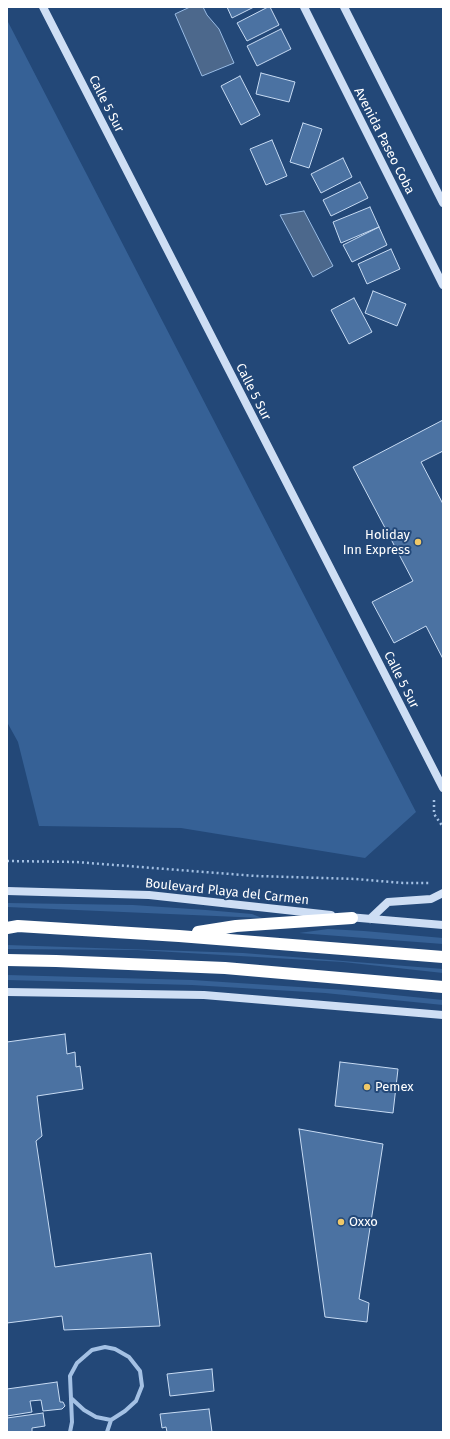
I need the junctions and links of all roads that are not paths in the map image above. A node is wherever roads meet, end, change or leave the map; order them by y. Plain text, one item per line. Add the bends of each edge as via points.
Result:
1 (43, 7) edge
2 (304, 7) edge
3 (344, 7) edge
4 (443, 203) edge
5 (443, 285) edge
6 (443, 788) edge
7 (7, 891) edge
8 (443, 893) edge
9 (352, 918) junction
10 (370, 919) junction
11 (11, 925) edge
12 (443, 925) edge
13 (179, 936) junction
14 (443, 957) edge
15 (7, 960) edge
16 (443, 987) edge
17 (7, 992) edge
18 (443, 1015) edge
19 (71, 1398) junction
20 (111, 1420) junction
21 (70, 1432) edge
22 (107, 1432) edge

1 - 6 main road, Calle 5 Sur
2 - 5 main road, Avenida Paseo Coba
3 - 4 main road, Avenida Paseo Coba
7 - 9 main road, Boulevard Playa del Carmen via 149,895
8 - 10 main road via 431,899 388,902
9 - 10 main road, Boulevard Playa del Carmen
9 - 13 highway via 236,926
10 - 12 main road, Boulevard Playa del Carmen
11 - 13 highway
13 - 14 highway
15 - 16 highway via 225,968
17 - 18 main road via 204,995
19 - 20 street via 96,1417
19 - 20 street via 70,1376 77,1363 92,1350 105,1347 115,1349 129,1357 140,1372 142,1386 136,1401
19 - 21 street
20 - 22 street

